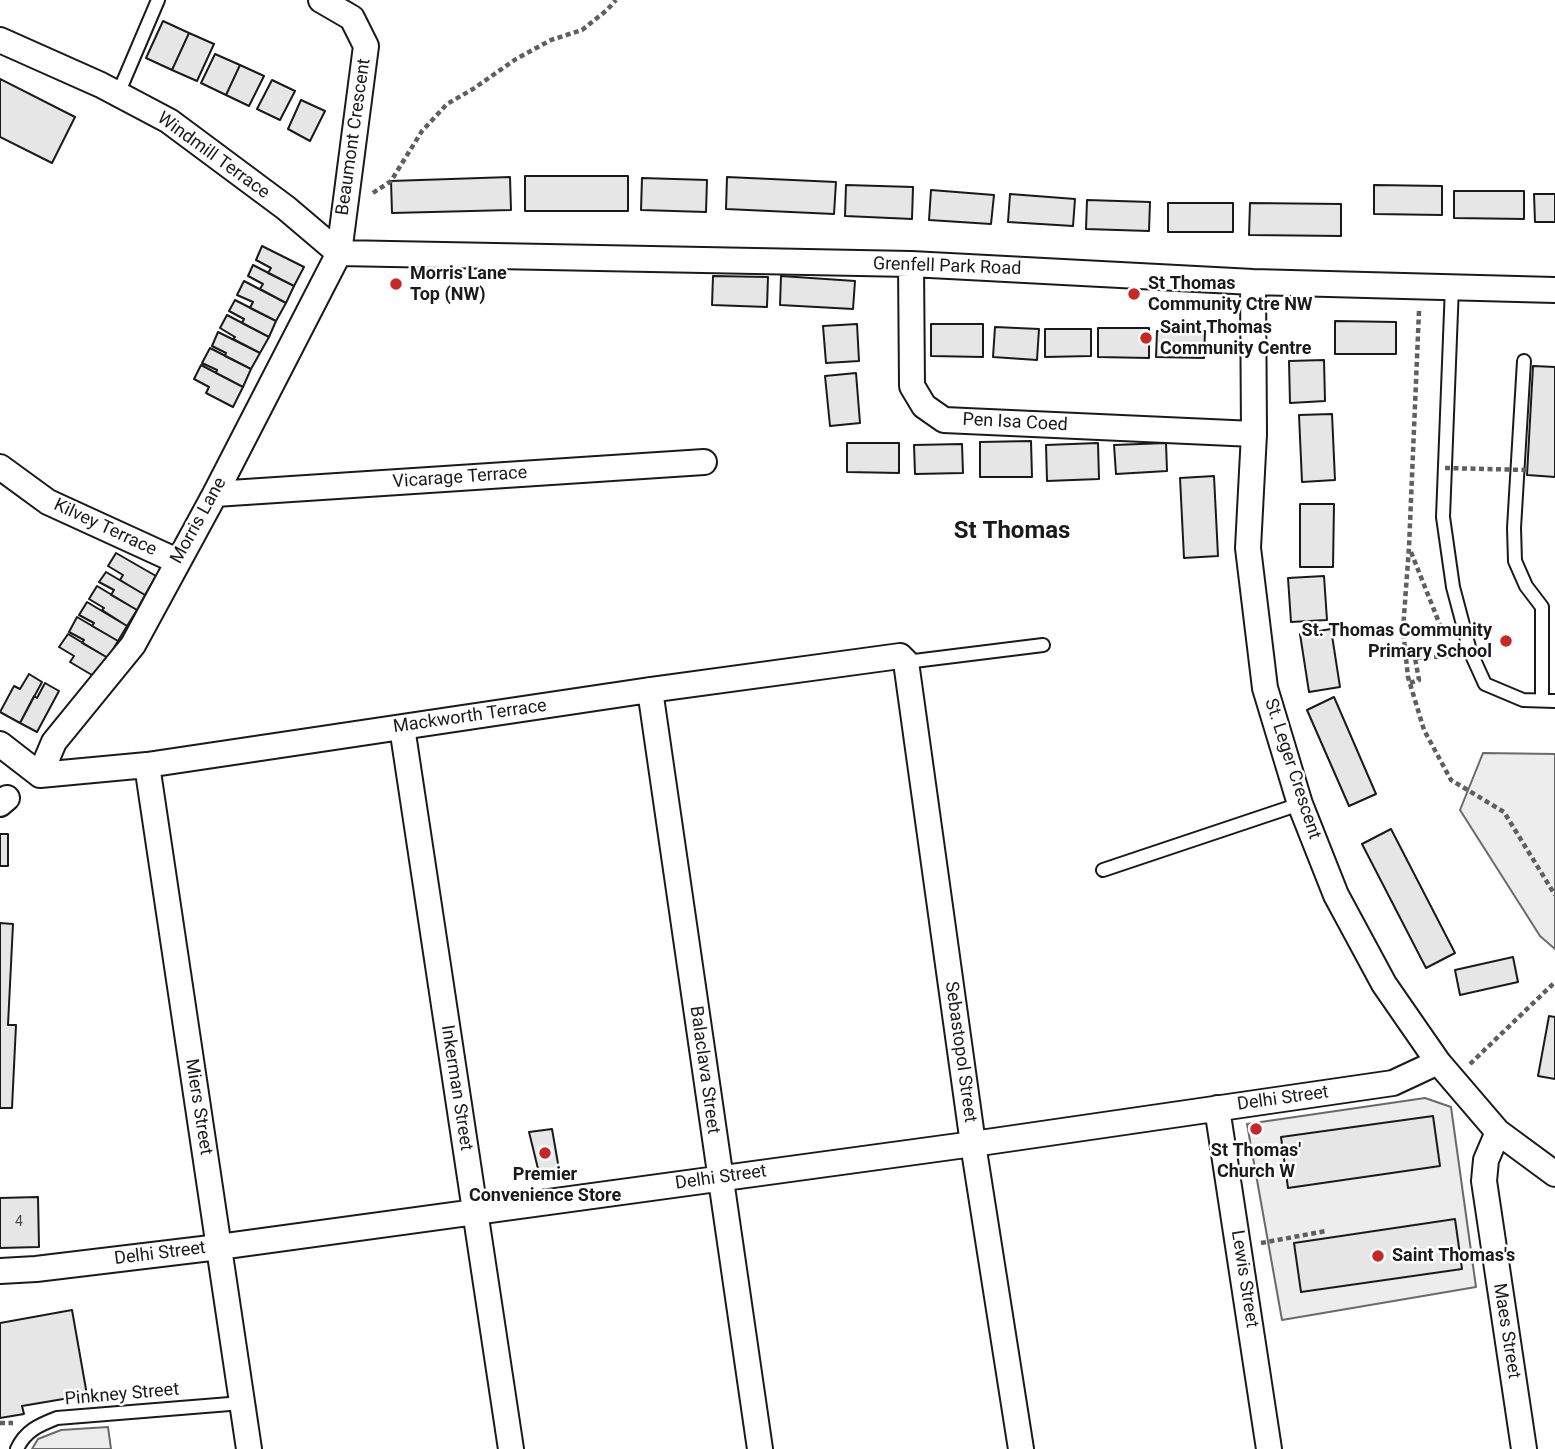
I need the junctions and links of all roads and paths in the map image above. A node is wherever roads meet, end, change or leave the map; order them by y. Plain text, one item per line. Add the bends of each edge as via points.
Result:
1 (158, 0) edge
2 (321, 0) edge
3 (616, 0) edge
4 (0, 40) edge
5 (118, 94) junction
6 (391, 181) dead end
7 (339, 253) junction
8 (911, 264) junction
9 (1253, 282) junction
10 (1452, 286) junction
11 (1555, 290) edge
12 (1524, 361) dead end
13 (1254, 434) junction
14 (704, 462) dead end
15 (0, 467) edge
16 (1445, 468) junction
17 (1527, 470) dead end
18 (215, 494) junction
19 (1409, 547) dead end
20 (177, 561) junction
21 (1443, 632) dead end
22 (1448, 644) dead end
23 (1043, 645) dead end
24 (1470, 651) junction
25 (1452, 656) junction
26 (903, 659) junction
27 (1410, 682) dead end
28 (650, 690) junction
29 (1548, 701) edge
30 (402, 727) junction
31 (0, 744) edge
32 (147, 765) junction
33 (40, 775) junction
34 (1300, 804) junction
35 (1103, 870) dead end
36 (1555, 982) edge
37 (1445, 1071) junction
38 (1217, 1108) junction
39 (1498, 1132) junction
40 (973, 1144) junction
41 (1555, 1174) edge
42 (719, 1179) junction
43 (475, 1211) junction
44 (1326, 1231) dead end
45 (219, 1247) junction
46 (1239, 1247) junction
47 (0, 1271) edge
48 (242, 1403) junction
49 (17, 1449) edge
50 (249, 1449) edge
51 (510, 1449) edge
52 (760, 1449) edge
53 (1021, 1449) edge
54 (1269, 1449) edge
55 (1524, 1449) edge

1 - 5 lane
2 - 7 street, Beaumont Crescent via 352,18 366,46
3 - 6 path via 582,30 516,59 447,104 422,131
4 - 5 street, Windmill Terrace
5 - 7 street, Windmill Terrace via 169,121
7 - 8 street, Grenfell Park Road
7 - 18 street, Morris Lane
8 - 9 street, Grenfell Park Road
8 - 13 street, Pen Isa Coed via 912,386 924,406 944,420
9 - 10 street, Grenfell Park Road
9 - 13 street, St. Leger Crescent
10 - 11 street, Grenfell Park Road
10 - 16 lane
12 - 29 lane via 1515,561 1542,607
13 - 34 street, St. Leger Crescent via 1248,548 1265,688
14 - 18 street, Vicarage Terrace
15 - 20 street, Kilvey Terrace via 48,502
16 - 17 path, bridge
16 - 24 lane via 1443,517 1453,587
18 - 20 street, Morris Lane
19 - 21 path
20 - 33 street, Morris Lane via 133,645 54,741
22 - 25 path
23 - 26 lane
24 - 25 path
24 - 29 lane via 1485,684 1523,700
25 - 27 path via 1415,658 1419,680
26 - 28 street, Mackworth Terrace
26 - 40 street, Sebastopol Street
28 - 30 street, Mackworth Terrace
28 - 42 street, Balaclava Street
30 - 32 street, Mackworth Terrace
30 - 43 street, Inkerman Street
31 - 33 street
32 - 33 street, Mackworth Terrace
32 - 45 street, Miers Street
34 - 35 lane
34 - 37 street, St. Leger Crescent via 1336,895 1384,984
36 - 37 path
37 - 38 street, Delhi Street via 1393,1083
37 - 39 street, St. Leger Crescent
38 - 40 street, Delhi Street
38 - 46 street, Lewis Street
39 - 41 street, St. Leger Crescent
39 - 55 street, Maes Street via 1486,1160 1484,1181
40 - 42 street, Delhi Street
40 - 53 street, Sebastopol Street
42 - 43 street, Delhi Street
42 - 52 street, Balaclava Street
43 - 45 street, Delhi Street
43 - 51 street, Inkerman Street
44 - 46 path
45 - 47 street, Delhi Street
45 - 48 street, Miers Street
46 - 54 street, Lewis Street
48 - 49 lane, Pinkney Street via 57,1418 35,1427
48 - 50 street, Miers Street

